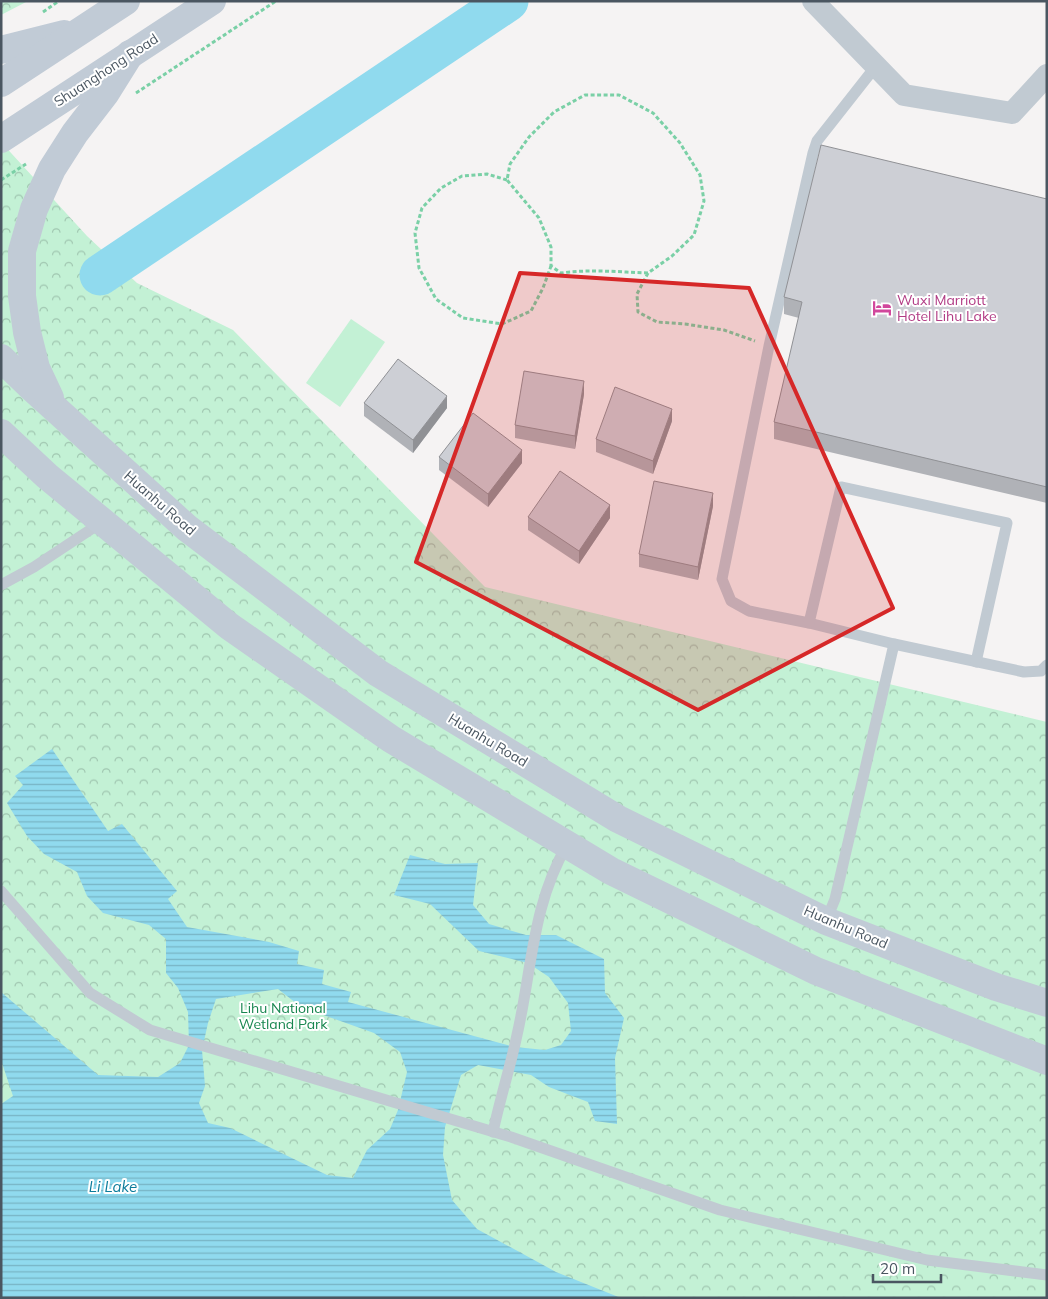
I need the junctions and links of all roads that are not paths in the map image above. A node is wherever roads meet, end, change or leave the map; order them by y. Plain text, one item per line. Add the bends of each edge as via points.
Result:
1 (126, 1) edge
2 (212, 1) edge
3 (813, 1) edge
4 (83, 30) junction
5 (1, 50) edge
6 (130, 54) junction
7 (876, 66) junction
8 (1047, 75) edge
9 (1, 83) edge
10 (1, 139) edge
11 (1, 358) edge
12 (54, 408) junction
13 (6, 439) edge
14 (102, 522) junction
15 (1, 585) edge
16 (809, 623) junction
17 (894, 644) junction
18 (976, 662) junction
19 (1047, 665) edge
20 (567, 844) junction
21 (1, 891) edge
22 (826, 921) junction
23 (1047, 1003) edge
24 (1047, 1061) edge
25 (493, 1132) junction
26 (1047, 1275) edge

1 - 4 main road
2 - 6 main road, Shuanghong Road
3 - 7 street
4 - 5 main road
4 - 9 main road
6 - 10 main road, Shuanghong Road
6 - 12 main road via 52,169 34,209 22,251 26,332 36,368
7 - 8 street via 904,95 1012,113
7 - 16 lane via 817,141 813,153 769,346 722,579 732,601 749,610
11 - 12 main road, Huanhu Road
12 - 22 main road, Huanhu Road via 187,528 378,673 618,819
13 - 14 main road
14 - 15 lane
14 - 20 main road via 229,626 392,739
16 - 17 lane
16 - 18 lane via 841,487 1007,524
17 - 18 lane
17 - 22 lane via 835,899
18 - 19 lane via 1024,672 1042,671
20 - 24 main road via 611,870 816,971
20 - 25 lane via 536,925 517,1035
21 - 25 lane via 90,993 150,1030
22 - 23 main road, Huanhu Road via 996,987
25 - 26 lane via 720,1210 927,1260

